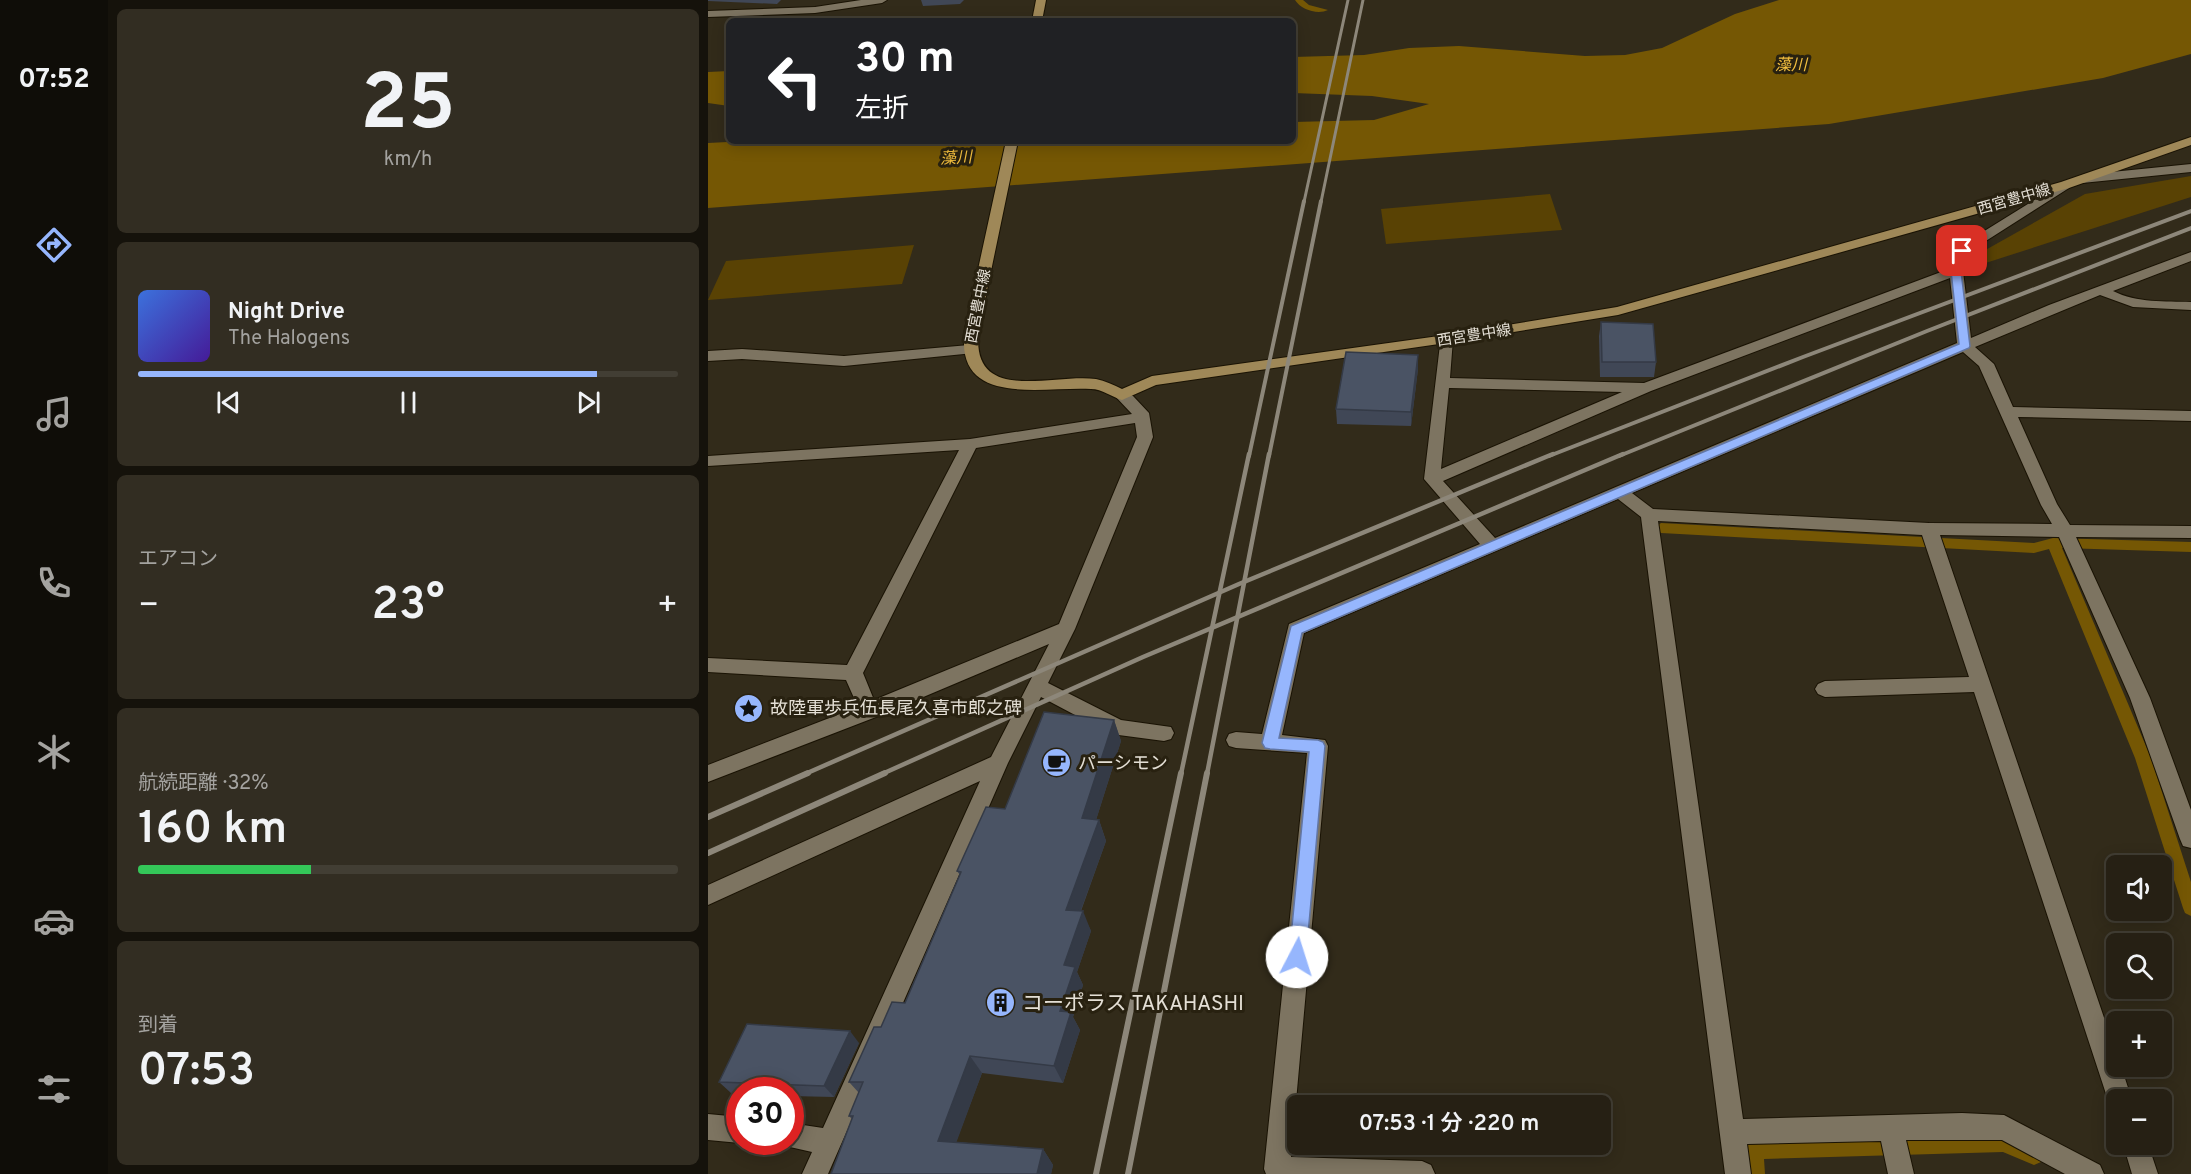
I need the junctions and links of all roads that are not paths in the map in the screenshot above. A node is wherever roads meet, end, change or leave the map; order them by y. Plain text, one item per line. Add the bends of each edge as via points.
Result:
1 (805, 0) edge
2 (882, 0) edge
3 (1041, 0) edge
4 (792, 12) junction
5 (708, 14) edge
6 (1038, 18) edge
7 (2191, 141) edge
8 (1011, 144) edge
9 (2191, 168) edge
10 (2082, 178) junction
11 (2065, 185) junction
12 (2191, 256) edge
13 (1956, 271) junction
14 (2101, 291) junction
15 (2191, 306) edge
16 (1446, 339) junction
17 (1965, 346) junction
18 (969, 350) junction
19 (708, 356) edge
20 (1443, 383) junction
21 (1646, 388) junction
22 (1122, 395) junction
23 (2008, 412) junction
24 (2191, 416) edge
25 (1143, 417) junction
26 (970, 444) junction
27 (708, 461) edge
28 (1432, 479) junction
29 (1620, 492) junction
30 (1648, 515) junction
31 (1929, 529) junction
32 (2065, 531) junction
33 (2191, 532) edge
34 (1492, 546) junction
35 (1066, 629) junction
36 (708, 665) edge
37 (852, 673) junction
38 (1981, 684) junction
39 (1038, 686) junction
40 (1825, 689) dead end
41 (869, 711) junction
42 (1164, 733) dead end
43 (1236, 740) dead end
44 (1270, 743) junction
45 (998, 763) junction
46 (708, 774) edge
47 (2191, 839) edge
48 (708, 895) edge
49 (2116, 1089) edge
50 (708, 1127) edge
51 (1891, 1128) junction
52 (726, 1129) edge
53 (1732, 1132) junction
54 (804, 1138) edge
55 (828, 1141) junction
56 (2139, 1155) edge
57 (1277, 1172) edge
58 (815, 1174) edge
59 (1422, 1174) edge
60 (1737, 1174) edge
61 (1901, 1174) edge
62 (2091, 1174) edge
63 (2145, 1174) edge

1 - 4 street
2 - 4 street
3 - 6 main road
4 - 5 street
7 - 10 main road, 西宮豊中線
8 - 18 main road, 西宮豊中線
9 - 10 street
10 - 11 main road, 西宮豊中線
11 - 13 street via 1972,243 1962,251
11 - 16 main road, 西宮豊中線 via 1618,311
12 - 14 street
13 - 17 street
13 - 21 street
14 - 15 street via 2116,300 2136,304
14 - 17 street
16 - 20 street
16 - 22 main road, 西宮豊中線 via 1152,381
17 - 23 street via 1986,364
17 - 29 street
18 - 19 street via 844,361 742,354
18 - 22 main road, 西宮豊中線 via 977,370 1010,385 1094,384
20 - 21 street
20 - 28 street
21 - 28 street
22 - 25 street
23 - 24 street
23 - 32 street via 2049,505
25 - 26 street
25 - 35 street via 1145,437
26 - 27 street
26 - 37 street
28 - 34 street
29 - 30 street
29 - 34 street
30 - 31 street
30 - 53 street
31 - 32 street
31 - 38 street
32 - 33 street
32 - 47 street via 2140,698
34 - 44 street via 1296,629
35 - 39 street
35 - 41 street
36 - 37 street
37 - 41 street
38 - 40 street
38 - 49 street
39 - 42 street via 1118,728
39 - 45 street
41 - 46 street
43 - 44 street
44 - 57 street via 1318,746
45 - 48 street
45 - 55 street
50 - 52 street
51 - 53 street
51 - 61 street
51 - 62 street via 2004,1128
53 - 60 street
54 - 55 street
55 - 58 street
56 - 63 street
57 - 59 street

